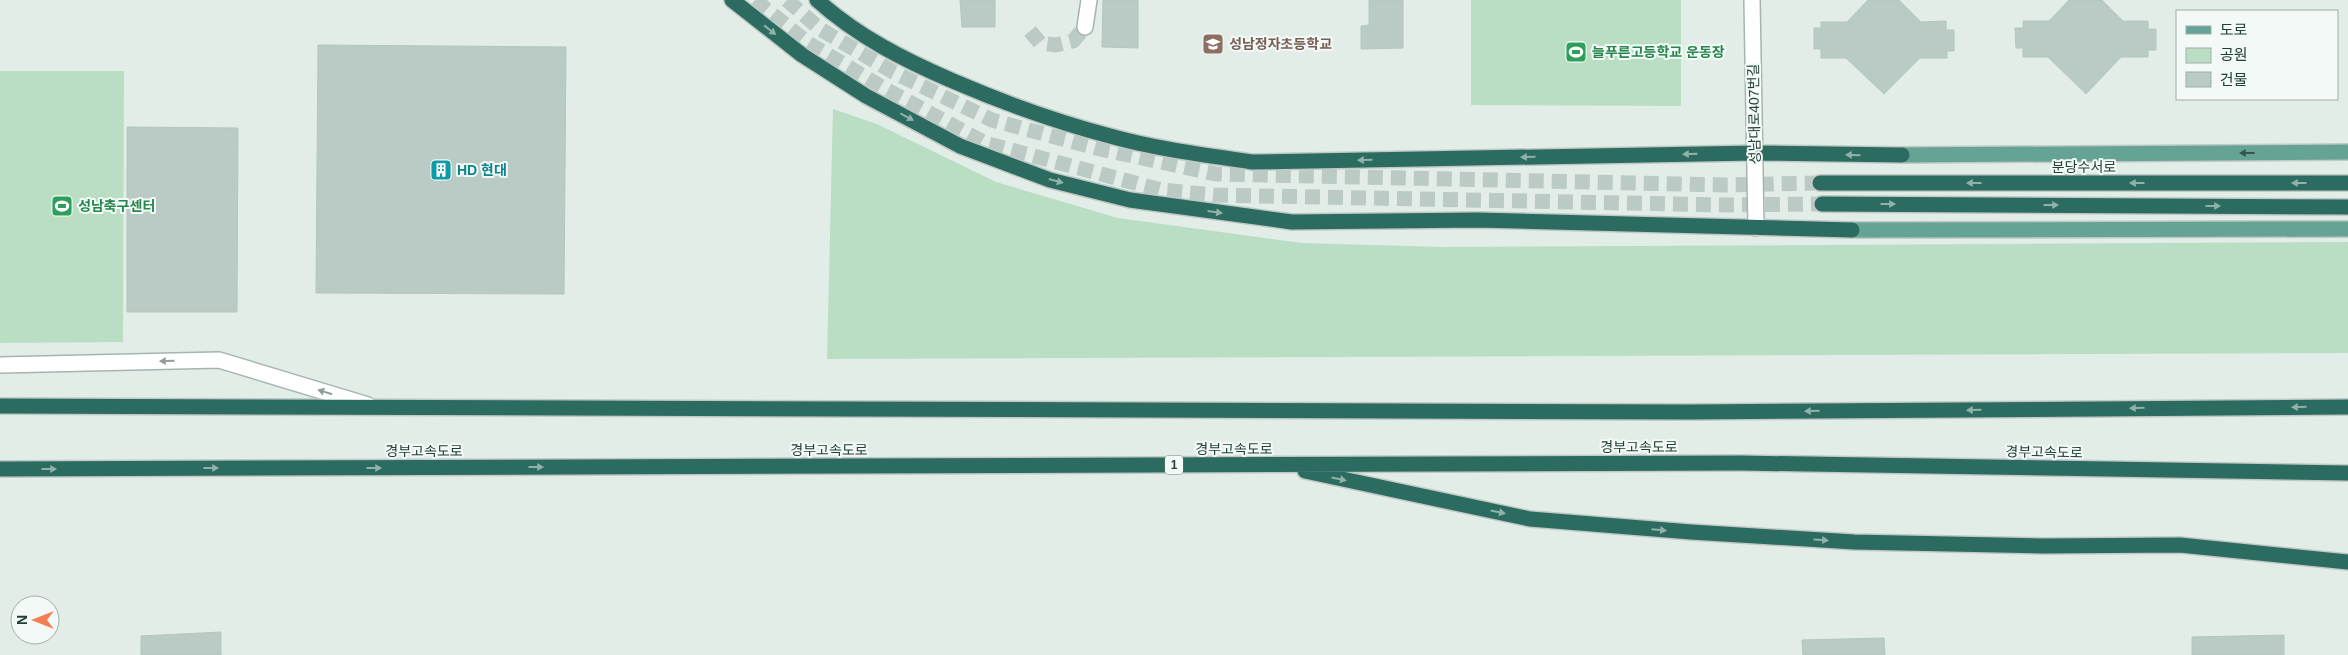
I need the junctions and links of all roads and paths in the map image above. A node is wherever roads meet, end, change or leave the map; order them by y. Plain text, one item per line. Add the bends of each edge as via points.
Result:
1 (732, 0) edge
2 (817, 0) edge
3 (1089, 0) edge
4 (1752, 0) edge
5 (1085, 27) tunnel mouth
6 (2348, 152) edge
7 (1755, 153) junction
8 (1902, 156) joint
9 (1820, 183) tunnel mouth
10 (2348, 183) edge
11 (1822, 204) tunnel mouth
12 (2348, 207) edge
13 (1756, 228) junction
14 (2348, 229) edge
15 (1852, 230) joint
16 (0, 365) edge
17 (0, 406) edge
18 (2348, 406) edge
19 (372, 407) junction
20 (1274, 465) junction
21 (0, 469) edge
22 (2348, 473) edge
23 (2348, 562) edge

1 -> 13 highway via 802,55 866,96 960,146 1050,180 1130,200 1292,222 1478,220
7 -> 2 highway via 1252,162 1184,152 1111,136 1002,102 904,60 841,21
3 - 5 street
4 - 7 street, 성남대로407번길
6 -> 8 main road
8 -> 7 highway
7 - 13 street, 성남대로407번길
10 -> 9 highway, 분당수서로
11 -> 12 highway
13 - 15 highway
14 - 15 main road
19 -> 16 street via 219,360
17 - 19 highway
18 -> 19 highway via 1701,412
21 -> 20 highway, 경부고속도로 / 1
20 - 22 highway, 경부고속도로 / 1 via 1741,463
20 -> 23 highway via 1530,519 1854,542 2180,545

